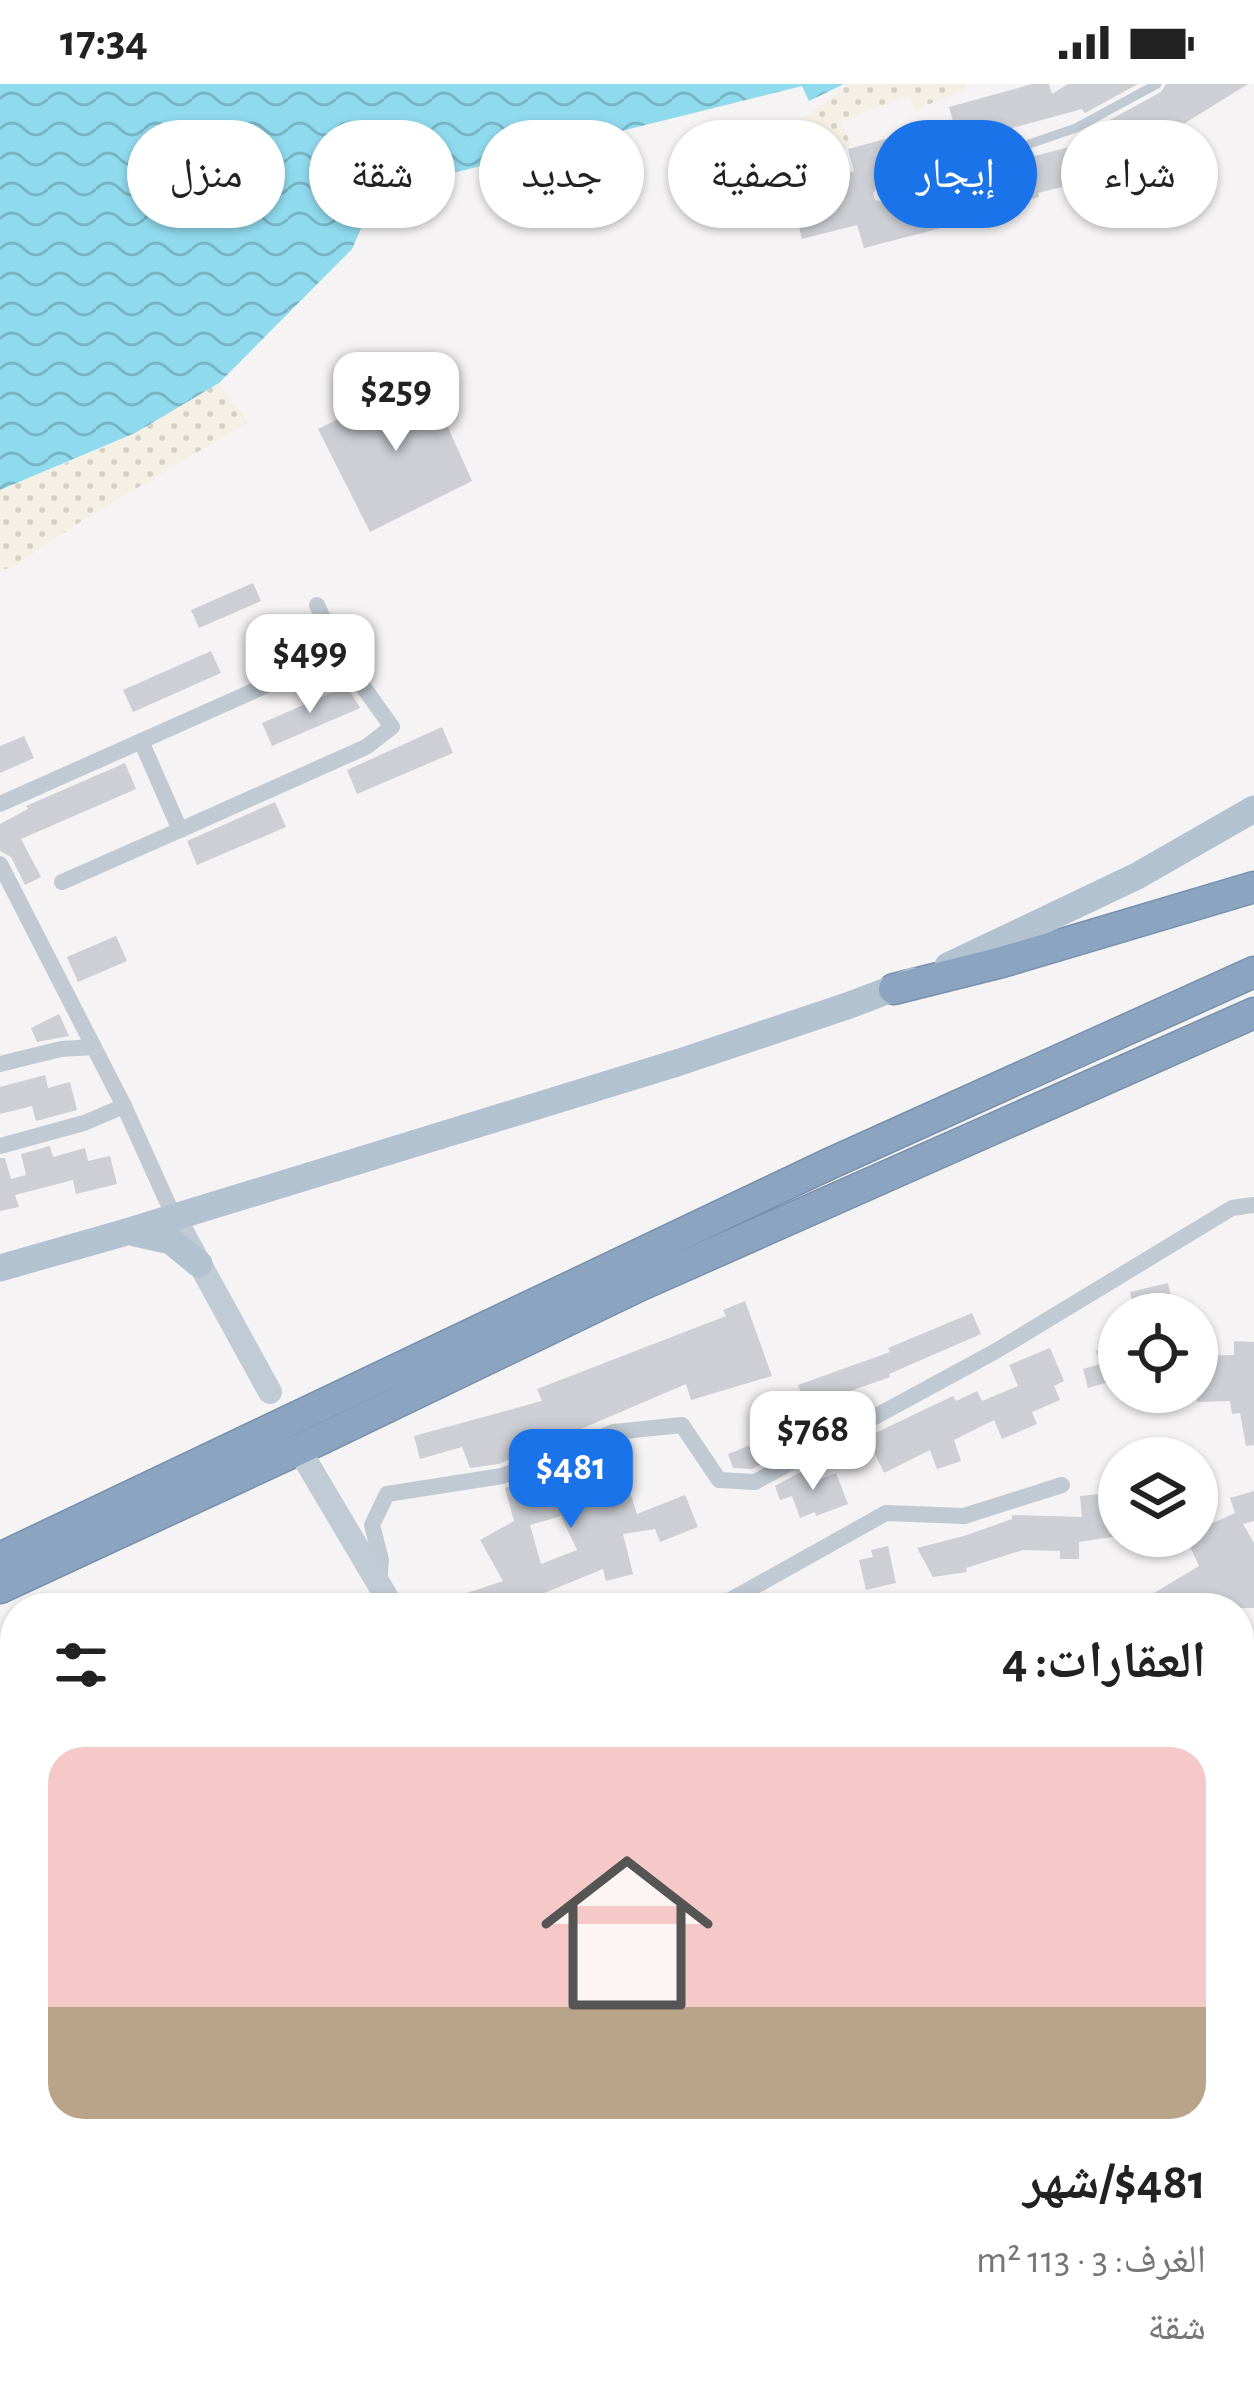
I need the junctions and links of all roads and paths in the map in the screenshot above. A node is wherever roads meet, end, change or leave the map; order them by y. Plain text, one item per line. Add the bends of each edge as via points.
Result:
1 (1157, 84) edge
2 (1037, 141) edge
3 (317, 605) dead end
4 (339, 653) junction
5 (141, 741) junction
6 (0, 805) edge
7 (1254, 809) edge
8 (180, 830) junction
9 (0, 864) edge
10 (62, 882) dead end
11 (1254, 886) edge
12 (1254, 972) edge
13 (894, 989) junction
14 (1254, 1013) edge
15 (94, 1047) junction
16 (0, 1064) edge
17 (124, 1106) junction
18 (0, 1146) edge
19 (227, 1200) junction
20 (1254, 1205) edge
21 (174, 1217) junction
22 (123, 1233) junction
23 (199, 1264) junction
24 (0, 1268) edge
25 (270, 1392) dead end
26 (299, 1451) dead end
27 (1062, 1485) dead end
28 (0, 1558) edge
29 (379, 1585) junction
30 (0, 1588) edge
31 (384, 1593) edge
32 (743, 1593) edge

1 - 2 lane
3 - 4 street
4 - 5 street
4 - 8 street via 392,727 366,748
5 - 6 street
5 - 8 street
7 - 13 main road via 1137,876
8 - 10 street
9 - 15 street
11 - 13 highway
12 - 28 highway via 725,1212
13 - 19 main road
14 - 30 highway via 682,1267
15 - 16 street
15 - 17 street
17 - 18 street
17 - 21 street
19 - 21 main road
19 - 23 main road via 203,1221
20 - 29 street via 1232,1208 996,1351 755,1482 719,1480 682,1425 614,1432 502,1476 387,1494 372,1525
21 - 22 main road
21 - 23 main road
22 - 23 main road via 160,1237
22 - 24 main road
23 - 25 main road
26 - 29 main road
27 - 32 street via 964,1516 886,1513
29 - 31 main road

